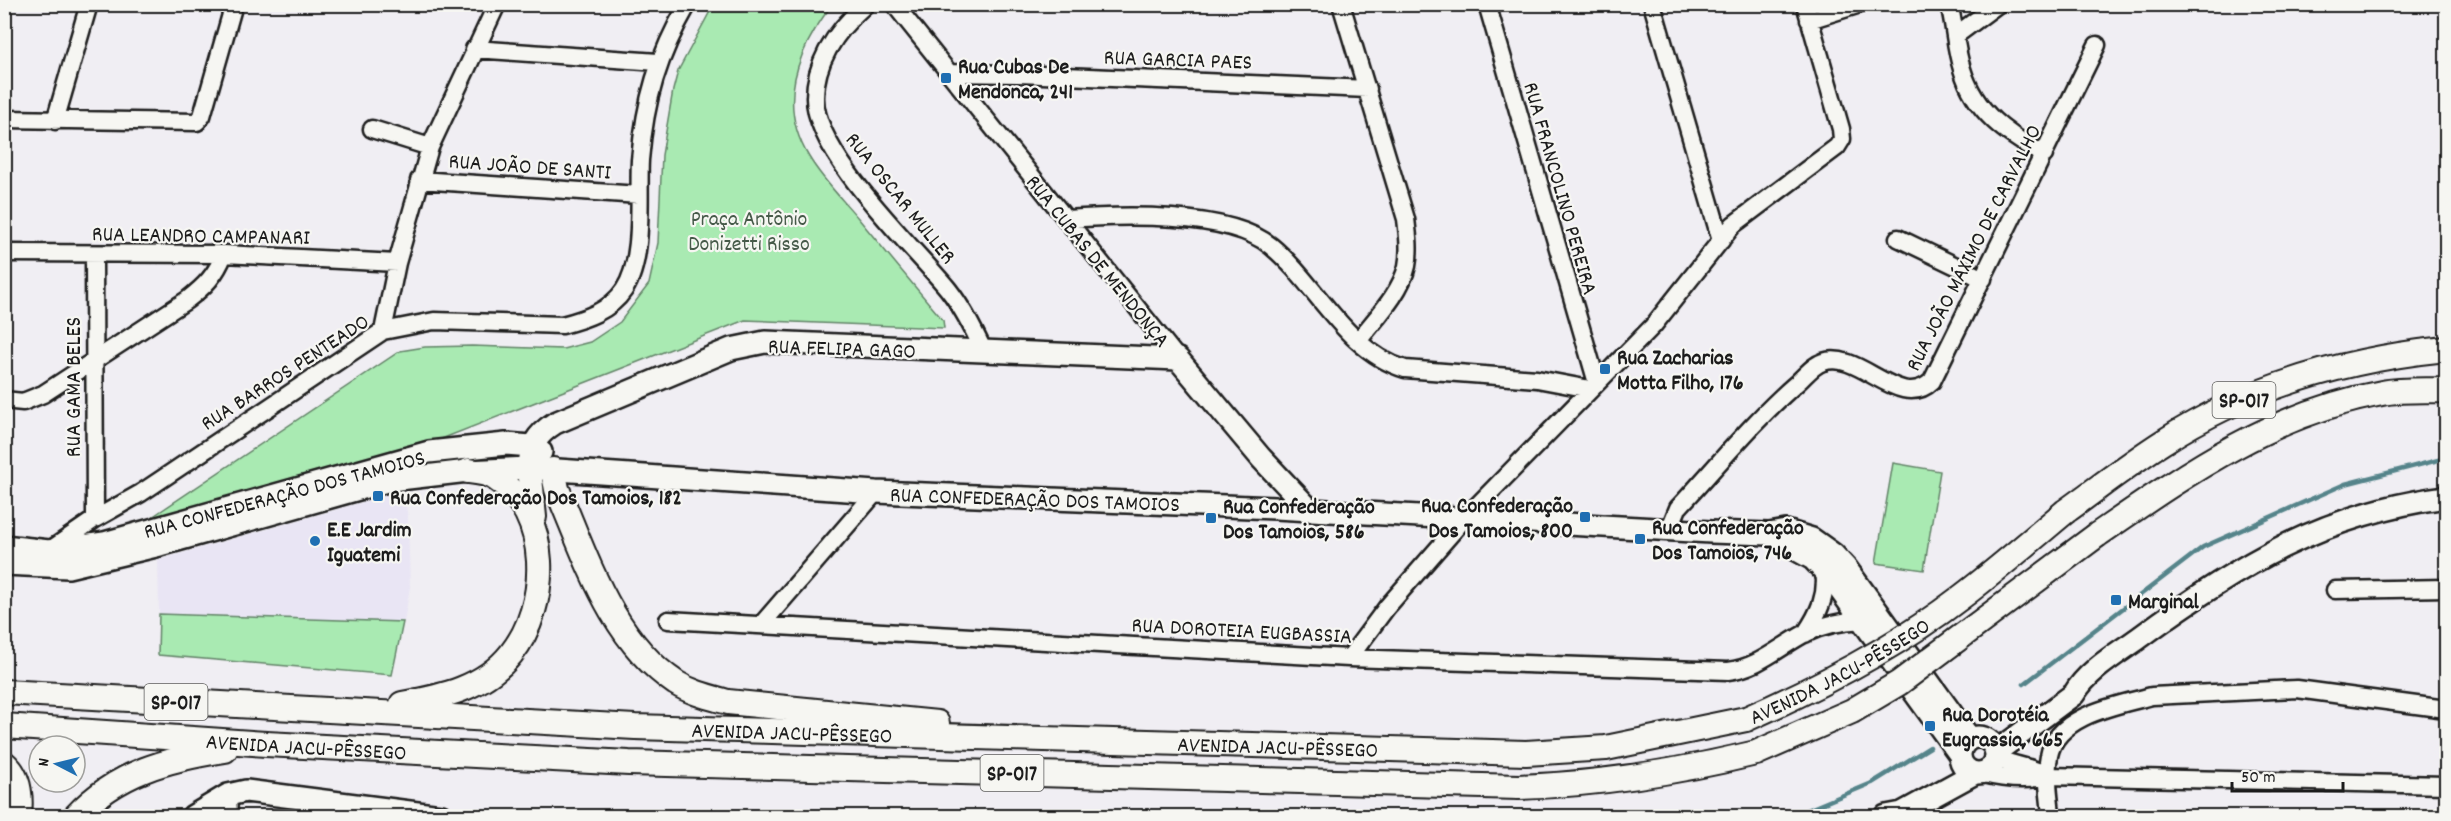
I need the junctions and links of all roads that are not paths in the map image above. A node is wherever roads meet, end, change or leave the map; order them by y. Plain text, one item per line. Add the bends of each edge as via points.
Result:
1 (89, 4) edge
2 (234, 4) edge
3 (497, 4) edge
4 (688, 4) edge
5 (866, 4) edge
6 (894, 4) edge
7 (1341, 4) edge
8 (1487, 4) edge
9 (1652, 4) edge
10 (1860, 4) edge
11 (1949, 4) edge
12 (1998, 4) edge
13 (1807, 12) edge
14 (1955, 36) junction
15 (2097, 45) dead end
16 (474, 49) junction
17 (658, 62) junction
18 (950, 73) junction
19 (1368, 89) junction
20 (4, 119) edge
21 (55, 121) junction
22 (372, 129) dead end
23 (430, 147) junction
24 (2044, 155) junction
25 (419, 180) junction
26 (639, 195) junction
27 (1066, 219) junction
28 (1898, 238) dead end
29 (1721, 241) junction
30 (4, 253) edge
31 (224, 254) junction
32 (94, 255) junction
33 (397, 262) junction
34 (1983, 279) junction
35 (383, 331) junction
36 (1359, 340) junction
37 (2446, 349) edge
38 (984, 352) junction
39 (1178, 359) junction
40 (93, 361) junction
41 (1593, 386) junction
42 (2446, 390) edge
43 (4, 400) edge
44 (530, 457) junction
45 (553, 470) junction
46 (468, 471) junction
47 (876, 492) junction
48 (2446, 497) edge
49 (1310, 510) junction
50 (95, 519) junction
51 (1463, 520) junction
52 (1669, 530) junction
53 (1769, 534) junction
54 (537, 539) junction
55 (4, 546) edge
56 (49, 550) junction
57 (4, 564) edge
58 (1824, 570) junction
59 (2446, 588) edge
60 (2336, 590) dead end
61 (2446, 592) edge
62 (668, 620) dead end
63 (1863, 620) junction
64 (761, 625) junction
65 (1805, 634) junction
66 (1349, 658) junction
67 (4, 692) edge
68 (2446, 709) edge
69 (347, 712) junction
70 (4, 726) edge
71 (994, 739) junction
72 (266, 744) junction
73 (1979, 756) junction
74 (4, 763) edge
75 (2048, 776) junction
76 (2446, 785) edge
77 (228, 795) junction
78 (370, 811) edge
79 (1890, 814) edge
80 (19, 816) edge
81 (76, 816) edge
82 (193, 816) edge
83 (229, 816) edge
84 (441, 816) edge
85 (2051, 816) edge

1 - 21 street
2 - 21 street via 197,122
3 - 16 street
4 - 17 street, RUA BARROS PENTEADO
5 - 38 street, RUA OSCAR MULLER via 837,33 824,57 816,89 818,116 845,169 949,291 970,321
6 - 18 street, RUA CUBAS DE MENDONÇA
7 - 19 street
8 - 41 street, RUA FRANCOLINO PEREIRA
9 - 29 street
10 - 13 street
11 - 14 street
12 - 14 street
13 - 29 street via 1842,139 1826,158 1733,225
14 - 24 street via 1962,69 1987,116
15 - 24 street, RUA JOÃO MÁXIMO DE CARVALHO
16 - 17 street
16 - 23 street
17 - 26 street, RUA BARROS PENTEADO via 647,105
18 - 19 street, RUA GARCIA PAES
18 - 27 street, RUA CUBAS DE MENDONÇA
19 - 36 street via 1406,219 1409,246 1407,268
20 - 21 street
22 - 23 street
23 - 25 street
24 - 34 street, RUA JOÃO MÁXIMO DE CARVALHO
25 - 26 street, RUA JOÃO DE SANTI
25 - 33 street
26 - 35 street, RUA BARROS PENTEADO via 633,266 625,289 607,308 562,325 434,321
27 - 36 street via 1102,216 1196,220 1249,233 1271,246
27 - 39 street, RUA CUBAS DE MENDONÇA
28 - 34 street
29 - 41 street via 1653,326
30 - 32 street, RUA LEANDRO CAMPANARI
31 - 32 street, RUA LEANDRO CAMPANARI
31 - 33 street, RUA LEANDRO CAMPANARI
31 - 40 street via 206,285
32 - 40 street, RUA GAMA BELES
33 - 35 street
34 - 52 street, RUA JOÃO MÁXIMO DE CARVALHO via 1940,370 1925,388 1915,391 1894,385 1843,361 1822,362 1781,396 1678,508
35 - 50 street, RUA BARROS PENTEADO via 141,494
36 - 41 street via 1387,363 1405,369
37 - 71 highway, AVENIDA JACU-PÊSSEGO / SP-017, bridge via 2397,354 2282,383 2221,410 2164,441 2066,511 1959,599 1883,649 1817,688 1746,720 1606,748 1526,753
38 - 39 main road, RUA FELIPA GAGO
38 - 44 main road, RUA FELIPA GAGO via 765,342 731,350 566,417 545,430
39 - 49 main road, RUA CUBAS DE MENDONÇA via 1261,459
40 - 43 street via 31,400
40 - 50 street, RUA GAMA BELES
41 - 51 street
42 - 72 highway, AVENIDA JACU-PÊSSEGO / SP-017, bridge via 2384,393 2313,410 2252,437 2185,475 1899,683 1852,711 1756,753 1663,774 1587,784 1519,787 629,763
44 - 45 main road, RUA CONFEDERAÇÃO DOS TAMOIOS
44 - 46 main road, RUA CONFEDERAÇÃO DOS TAMOIOS
44 - 54 highway
44 - 56 main road, RUA CONFEDERAÇÃO DOS TAMOIOS via 506,444 429,452 104,543
45 - 47 main road, RUA CONFEDERAÇÃO DOS TAMOIOS
45 - 71 highway via 556,489 608,605 626,634 676,682 728,702 934,722
46 - 54 highway via 493,476 511,489 524,507
46 - 57 main road, RUA CONFEDERAÇÃO DOS TAMOIOS via 391,480 68,567
47 - 49 main road, RUA CONFEDERAÇÃO DOS TAMOIOS
47 - 64 street
48 - 73 main road via 2382,509 2288,543 2213,585 2080,682 2069,684
49 - 51 main road, RUA CONFEDERAÇÃO DOS TAMOIOS
50 - 56 street, RUA BARROS PENTEADO
51 - 52 main road, RUA CONFEDERAÇÃO DOS TAMOIOS
51 - 66 street
52 - 53 main road, RUA CONFEDERAÇÃO DOS TAMOIOS
53 - 58 main road, RUA CONFEDERAÇÃO DOS TAMOIOS via 1797,548
53 - 73 main road, RUA CONFEDERAÇÃO DOS TAMOIOS via 1786,531 1812,539 1833,554
54 - 69 highway via 539,577 532,616 512,654 498,667 462,690 435,699
55 - 56 main road, RUA CONFEDERAÇÃO DOS TAMOIOS
58 - 63 main road, RUA CONFEDERAÇÃO DOS TAMOIOS
58 - 65 street, RUA DOROTEIA EUGBASSIA via 1824,595
59 - 60 street
59 - 61 street
62 - 64 street, RUA DOROTEIA EUGBASSIA
63 - 65 street, RUA DOROTEIA EUGBASSIA via 1839,622
63 - 73 main road, RUA CONFEDERAÇÃO DOS TAMOIOS
64 - 66 street, RUA DOROTEIA EUGBASSIA
65 - 66 street, RUA DOROTEIA EUGBASSIA via 1751,666 1728,671
67 - 69 highway, AVENIDA JACU-PÊSSEGO / SP-017
68 - 75 street via 2297,689 2152,696 2063,728 2049,755
69 - 71 highway, AVENIDA JACU-PÊSSEGO / SP-017
70 - 72 highway, AVENIDA JACU-PÊSSEGO / SP-017
72 - 81 highway via 145,767 116,782
73 - 75 street via 2009,779
73 - 79 main road via 1902,813
74 - 80 highway via 20,790
75 - 76 street
75 - 85 street
77 - 78 main road via 246,791
77 - 82 main road
77 - 83 street
78 - 84 main road

